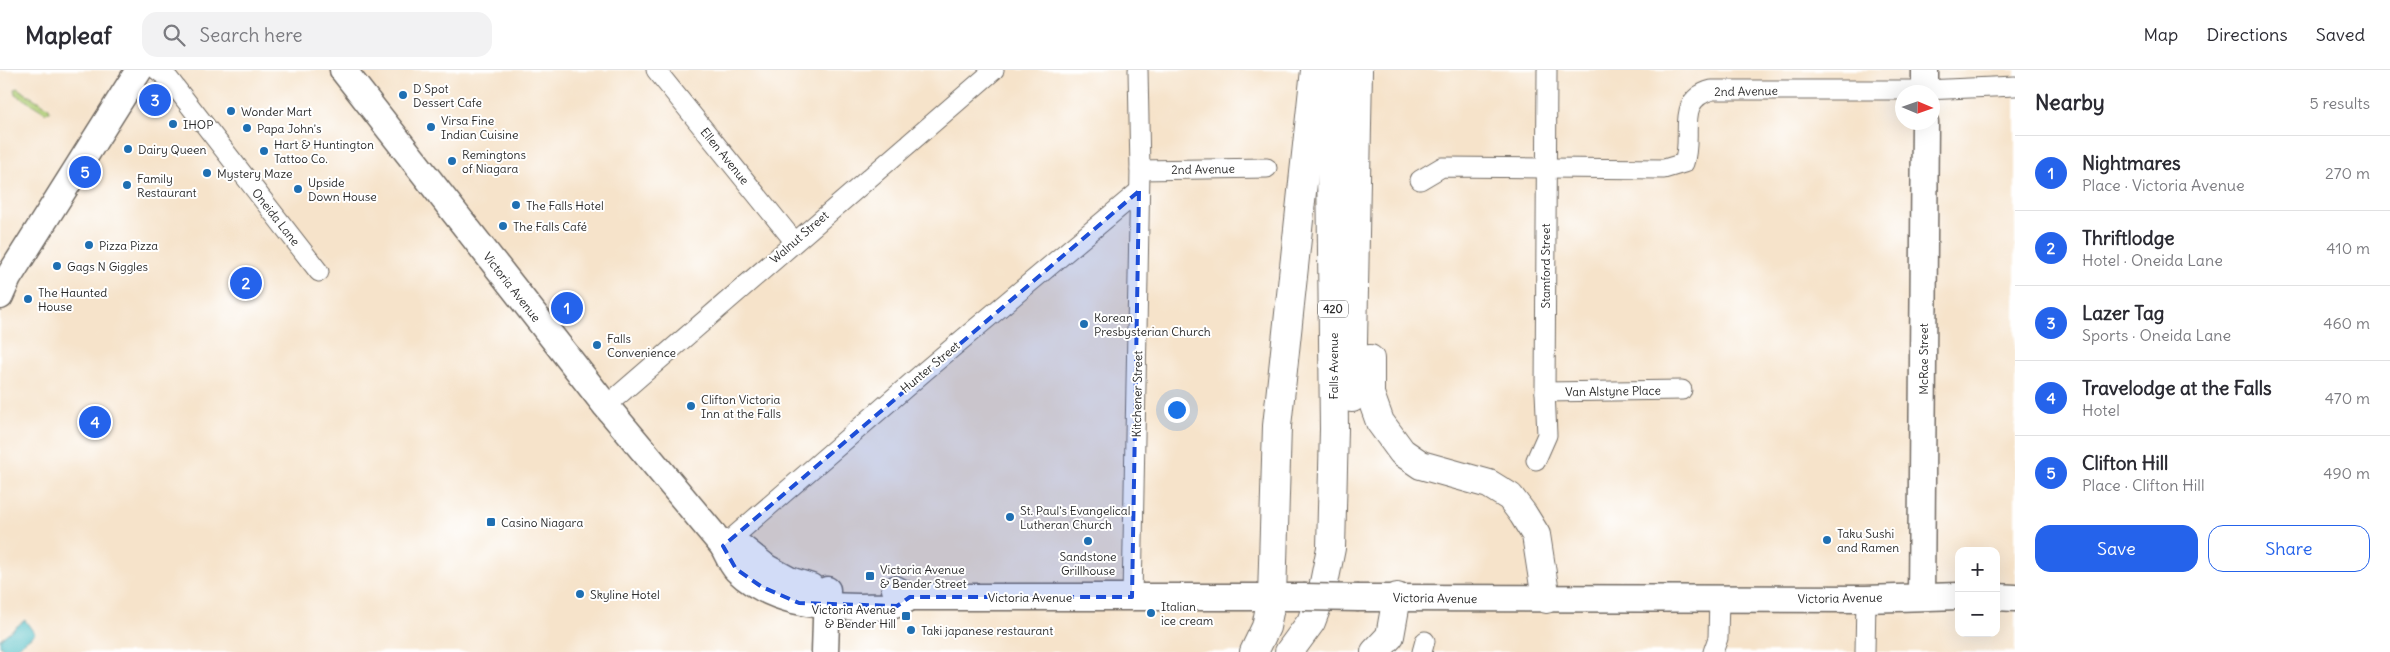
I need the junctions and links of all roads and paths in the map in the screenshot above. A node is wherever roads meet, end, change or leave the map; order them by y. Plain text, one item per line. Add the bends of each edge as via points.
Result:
1 (139, 70) edge
2 (158, 70) edge
3 (343, 70) edge
4 (656, 70) edge
5 (1138, 70) edge
6 (1315, 70) edge
7 (1330, 70) edge
8 (1358, 70) edge
9 (1546, 70) edge
10 (985, 73) edge
11 (1925, 84) edge
12 (2015, 86) edge
13 (1357, 128) junction
14 (1925, 130) edge
15 (1267, 168) dead end
16 (1546, 169) junction
17 (1140, 170) junction
18 (1420, 180) dead end
19 (1139, 191) junction
20 (794, 242) junction
21 (319, 272) dead end
22 (0, 296) edge
23 (1682, 390) dead end
24 (1545, 392) junction
25 (606, 406) junction
26 (1536, 460) dead end
27 (723, 546) junction
28 (1921, 596) junction
29 (1955, 596) edge
30 (1272, 597) junction
31 (1397, 597) junction
32 (2000, 597) edge
33 (827, 598) junction
34 (1132, 598) junction
35 (1719, 598) junction
36 (1866, 598) junction
37 (2015, 598) edge
38 (1546, 599) junction
39 (825, 652) edge
40 (1254, 652) edge
41 (1288, 652) edge
42 (1310, 652) edge
43 (1375, 652) edge
44 (1713, 652) edge
45 (1865, 652) edge

1 - 22 main road via 8,278
2 - 21 street, Oneida Lane via 169,79
3 - 25 main road, Victoria Avenue
4 - 20 street, Ellen Avenue
5 - 17 street, Kitchener Street
6 - 30 highway via 1277,426
7 - 41 highway, Falls Avenue / 420 via 1334,419 1331,548 1322,593 1311,622
8 - 13 highway, Falls Avenue / 420
9 - 16 street, Stamford Street
10 - 20 street, Walnut Street
11 - 12 street, 2nd Avenue
11 - 16 street, 2nd Avenue via 1712,90 1698,94 1693,100 1688,111 1688,152 1684,163 1676,167
13 - 38 highway via 1369,200 1370,394 1380,422 1402,452 1421,465 1489,484 1510,497 1536,535
13 - 42 highway, Falls Avenue / 420 via 1348,540 1338,594 1326,625
14 - 28 main road, McRae Street
15 - 17 street, 2nd Avenue
16 - 18 street, 2nd Avenue via 1442,168
16 - 24 street, Stamford Street
17 - 19 street, Kitchener Street
19 - 27 street, Hunter Street
19 - 34 street, Kitchener Street
20 - 25 street, Walnut Street
23 - 24 street, Van Alstyne Place
24 - 26 street, Stamford Street via 1547,435
25 - 27 main road, Victoria Avenue
27 - 33 main road, Victoria Avenue via 736,569 762,587 799,603
28 - 29 main road, Victoria Avenue
28 - 36 main road, Victoria Avenue
30 - 31 main road, Victoria Avenue, bridge
30 - 34 main road, Victoria Avenue
30 - 40 highway via 1266,627
31 - 38 main road, Victoria Avenue
31 - 43 highway via 1390,636
32 - 37 main road
33 - 34 main road, Victoria Avenue via 897,606 910,597
33 - 39 main road
35 - 36 main road, Victoria Avenue
35 - 38 main road, Victoria Avenue
35 - 44 street via 1718,638
36 - 45 street

